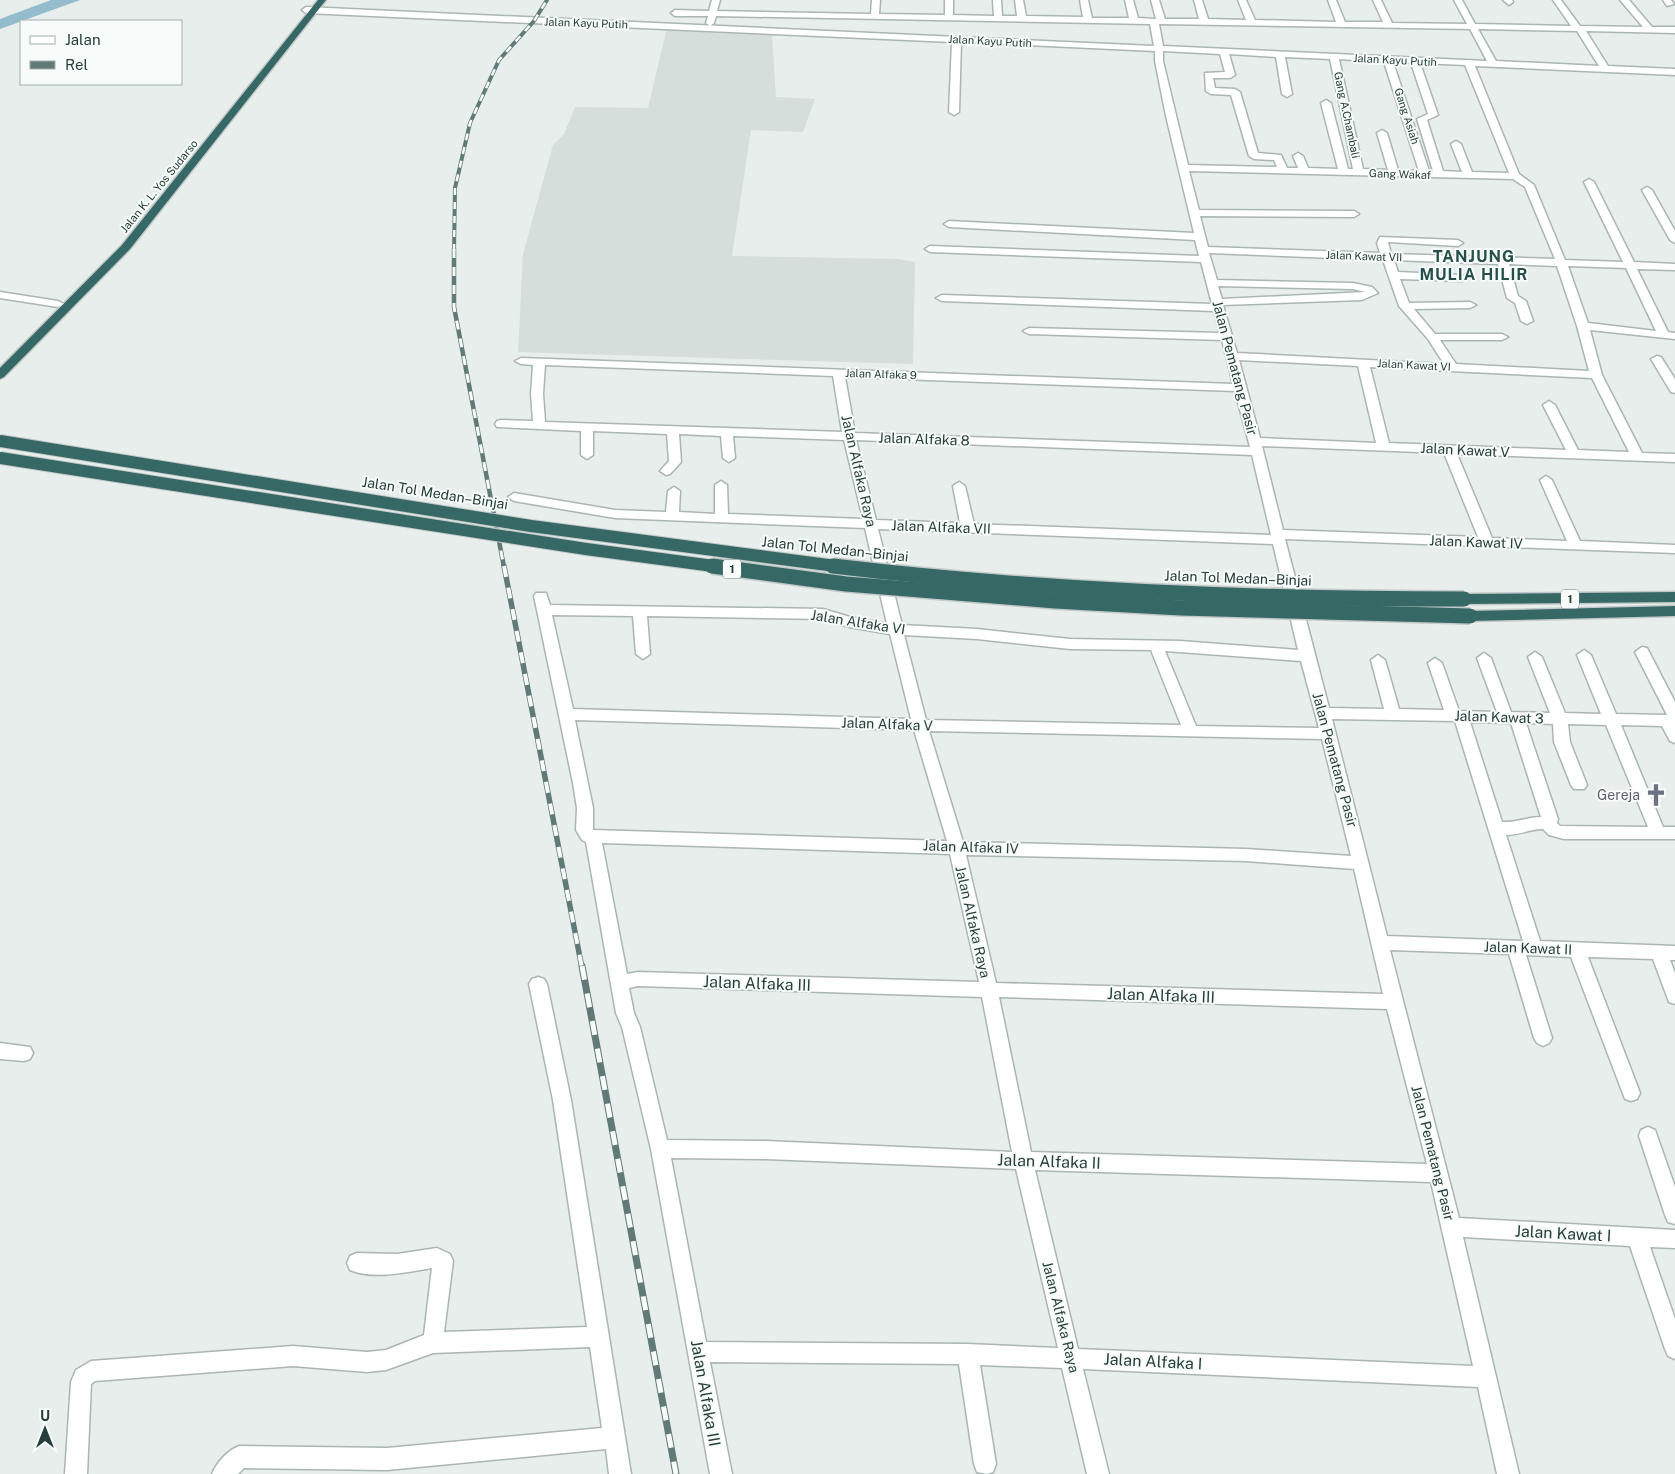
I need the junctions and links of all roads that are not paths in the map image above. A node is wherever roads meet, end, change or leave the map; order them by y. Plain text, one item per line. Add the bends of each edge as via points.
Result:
1 (322, 0) edge
2 (716, 0) edge
3 (876, 0) edge
4 (949, 0) edge
5 (997, 0) edge
6 (1019, 0) edge
7 (1084, 0) edge
8 (1129, 0) edge
9 (1155, 0) edge
10 (1198, 0) edge
11 (1242, 0) edge
12 (1332, 0) edge
13 (1377, 0) edge
14 (1458, 0) edge
15 (1557, 0) edge
16 (1624, 0) edge
17 (810, 5) dead end
18 (311, 6) edge
19 (675, 13) dead end
20 (712, 14) junction
21 (813, 16) junction
22 (871, 16) junction
23 (949, 17) junction
24 (998, 18) junction
25 (1022, 19) junction
26 (1088, 20) junction
27 (1134, 21) junction
28 (1157, 21) junction
29 (1204, 22) junction
30 (1251, 22) junction
31 (1342, 25) junction
32 (1389, 26) junction
33 (709, 27) junction
34 (1474, 27) junction
35 (1579, 29) junction
36 (1649, 29) junction
37 (1675, 30) edge
38 (814, 33) junction
39 (866, 35) junction
40 (957, 39) junction
41 (1160, 48) junction
42 (1224, 51) junction
43 (1280, 54) junction
44 (1334, 56) junction
45 (1388, 59) junction
46 (1414, 60) junction
47 (1469, 63) junction
48 (1492, 64) junction
49 (1605, 69) junction
50 (1675, 72) edge
51 (1288, 94) dead end
52 (1326, 104) dead end
53 (954, 112) dead end
54 (1331, 120) junction
55 (1348, 120) junction
56 (1382, 133) dead end
57 (1456, 144) dead end
58 (1298, 156) dead end
59 (1184, 168) junction
60 (1284, 171) junction
61 (1304, 171) junction
62 (1344, 172) junction
63 (1359, 173) junction
64 (1394, 174) junction
65 (1425, 174) dead end
66 (1439, 175) junction
67 (1469, 176) junction
68 (1515, 176) junction
69 (1589, 182) dead end
70 (1647, 190) dead end
71 (1196, 213) junction
72 (1354, 214) dead end
73 (949, 224) dead end
74 (1675, 240) edge
75 (1458, 243) dead end
76 (930, 249) dead end
77 (1203, 249) junction
78 (1386, 257) junction
79 (1503, 262) junction
80 (1561, 262) junction
81 (1631, 264) junction
82 (1675, 267) edge
83 (1393, 275) junction
84 (1462, 278) dead end
85 (1212, 282) junction
86 (0, 295) edge
87 (942, 298) dead end
88 (58, 304) junction
89 (1218, 305) junction
90 (1470, 305) dead end
91 (1405, 306) junction
92 (1527, 320) dead end
93 (1583, 326) junction
94 (1029, 331) dead end
95 (1670, 335) edge
96 (1432, 336) junction
97 (1226, 337) junction
98 (1502, 337) dead end
99 (1232, 356) junction
100 (1657, 359) dead end
101 (0, 361) edge
102 (521, 361) dead end
103 (539, 362) junction
104 (1363, 363) junction
105 (1452, 367) junction
106 (838, 372) junction
107 (0, 375) edge
108 (1596, 375) junction
109 (1240, 388) junction
110 (1675, 389) edge
111 (1549, 405) dead end
112 (501, 424) dead end
113 (539, 426) junction
114 (587, 428) junction
115 (673, 430) junction
116 (727, 432) junction
117 (849, 436) junction
118 (0, 441) edge
119 (1383, 446) junction
120 (1256, 447) junction
121 (1449, 450) junction
122 (1574, 454) junction
123 (587, 455) dead end
124 (1638, 457) junction
125 (0, 458) edge
126 (729, 458) dead end
127 (1675, 458) edge
128 (666, 471) dead end
129 (1546, 480) dead end
130 (721, 485) dead end
131 (959, 486) dead end
132 (674, 491) dead end
133 (514, 497) dead end
134 (672, 516) junction
135 (722, 518) junction
136 (872, 525) junction
137 (968, 528) junction
138 (1278, 537) junction
139 (1487, 542) junction
140 (1576, 546) junction
141 (1675, 550) edge
142 (1675, 598) edge
143 (640, 610) junction
144 (1675, 613) edge
145 (896, 630) junction
146 (1156, 646) junction
147 (1642, 652) dead end
148 (644, 654) dead end
149 (1584, 655) dead end
150 (1307, 656) junction
151 (1535, 656) dead end
152 (1484, 658) dead end
153 (1378, 660) dead end
154 (1435, 663) dead end
155 (1323, 713) junction
156 (565, 714) junction
157 (1393, 714) junction
158 (1457, 716) junction
159 (1512, 718) junction
160 (1560, 719) junction
161 (1672, 719) edge
162 (1612, 720) junction
163 (920, 726) junction
164 (1191, 731) junction
165 (1328, 734) junction
166 (1675, 737) edge
167 (1579, 785) dead end
168 (1547, 824) junction
169 (1496, 828) junction
170 (1658, 833) junction
171 (1675, 833) edge
172 (588, 834) junction
173 (956, 846) junction
174 (1361, 863) junction
175 (1381, 942) junction
176 (1514, 948) junction
177 (1534, 949) junction
178 (1577, 950) junction
179 (1667, 953) edge
180 (621, 983) junction
181 (538, 984) dead end
182 (989, 989) junction
183 (1675, 997) edge
184 (1394, 1002) junction
185 (1543, 1038) dead end
186 (0, 1051) edge
187 (24, 1053) dead end
188 (1631, 1093) dead end
189 (1648, 1136) dead end
190 (660, 1149) junction
191 (1023, 1160) junction
192 (1439, 1173) junction
193 (1675, 1215) edge
194 (1452, 1227) junction
195 (1637, 1236) junction
196 (1675, 1238) edge
197 (357, 1263) dead end
198 (598, 1337) junction
199 (433, 1343) junction
200 (1675, 1349) edge
201 (698, 1352) junction
202 (968, 1354) junction
203 (1071, 1357) junction
204 (1487, 1377) junction
205 (614, 1438) junction
206 (985, 1464) dead end
207 (76, 1474) edge
208 (223, 1474) edge
209 (620, 1474) edge
210 (721, 1474) edge
211 (1098, 1474) edge
212 (1508, 1474) edge

1 - 18 highway, Jalan K. L. Yos Sudarso
2 - 20 street
3 - 22 street
4 - 23 street
5 - 24 street
6 - 25 street
7 - 26 street
8 - 27 street
9 - 28 street, Jalan Pematang Pasir
10 - 29 street
11 - 30 street
12 - 31 street
13 - 32 street
14 - 34 street
15 - 35 street
16 - 36 street
17 - 21 street
18 - 33 street, Jalan Kayu Putih via 534,21
18 - 88 highway, Jalan K. L. Yos Sudarso via 118,243
18 - 107 highway, Jalan K. L. Yos Sudarso via 228,120 126,247
19 - 20 street
20 - 21 street
20 - 33 street
21 - 22 street
21 - 38 street
22 - 23 street
22 - 39 street
23 - 24 street
24 - 25 street
25 - 26 street
26 - 27 street
27 - 28 street
28 - 29 street
28 - 41 street, Jalan Pematang Pasir
29 - 30 street
30 - 31 street
31 - 32 street
32 - 34 street
33 - 38 street, Jalan Kayu Putih
34 - 35 street
34 - 48 street
35 - 36 street
35 - 49 street
36 - 37 street
38 - 39 street, Jalan Kayu Putih
39 - 40 street, Jalan Kayu Putih
40 - 41 street, Jalan Kayu Putih
40 - 53 street
41 - 42 street, Jalan Kayu Putih
41 - 59 street, Jalan Pematang Pasir via 1159,61
42 - 43 street, Jalan Kayu Putih
42 - 60 street via 1230,75 1208,75 1211,91 1235,92 1254,156 1277,156
43 - 44 street, Jalan Kayu Putih
43 - 51 street
44 - 45 street, Jalan Kayu Putih
44 - 55 street, Gang A.Chambali
45 - 46 street, Jalan Kayu Putih
45 - 65 street, Gang Asiah
46 - 47 street, Jalan Kayu Putih
46 - 66 street via 1431,104 1433,115 1422,119
47 - 48 street, Jalan Kayu Putih
47 - 68 street
48 - 49 street, Jalan Kayu Putih
49 - 50 street, Jalan Kayu Putih
52 - 54 street
54 - 55 street
54 - 62 street
55 - 63 street, Gang A.Chambali
56 - 64 street
57 - 67 street
58 - 61 street
59 - 60 street, Gang Wakaf
59 - 71 street, Jalan Pematang Pasir
60 - 61 street, Gang Wakaf
61 - 62 street, Gang Wakaf
62 - 63 street, Gang Wakaf
63 - 64 street, Gang Wakaf
64 - 66 street, Gang Wakaf
66 - 67 street, Gang Wakaf
67 - 68 street, Gang Wakaf
68 - 80 street via 1529,185
69 - 81 street
70 - 74 street
71 - 72 street via 1258,216
71 - 77 street, Jalan Pematang Pasir
73 - 77 street
75 - 78 street via 1384,239
76 - 77 street
77 - 78 street, Jalan Kawat VII
77 - 85 street, Jalan Pematang Pasir
78 - 79 street, Jalan Kawat VII
78 - 83 street
79 - 80 street, Jalan Kawat VII
79 - 92 street via 1513,298 1520,301
80 - 81 street, Jalan Kawat VII
80 - 93 street
81 - 82 street, Jalan Kawat VII
81 - 95 street
83 - 84 street
83 - 91 street
85 - 89 street, Jalan Pematang Pasir
85 - 89 street via 1353,286 1372,293 1362,297
86 - 88 street
87 - 89 street
88 - 101 highway, Jalan K. L. Yos Sudarso
89 - 97 street, Jalan Pematang Pasir
90 - 91 street
91 - 96 street
93 - 95 street
93 - 108 street
94 - 97 street
96 - 98 street
96 - 105 street
97 - 99 street, Jalan Pematang Pasir
99 - 104 street, Jalan Kawat VI
99 - 109 street, Jalan Pematang Pasir
100 - 110 street
102 - 103 street, Jalan Alfaka 9
103 - 106 street, Jalan Alfaka 9
103 - 113 street
104 - 105 street, Jalan Kawat VI
104 - 119 street
105 - 108 street, Jalan Kawat VI
106 - 109 street, Jalan Alfaka 9
106 - 117 street, Jalan Alfaka Raya
108 - 124 street
109 - 120 street, Jalan Pematang Pasir
111 - 122 street
112 - 113 street, Jalan Alfaka 8
113 - 114 street, Jalan Alfaka 8
114 - 115 street, Jalan Alfaka 8
114 - 123 street
115 - 116 street, Jalan Alfaka 8
115 - 128 street via 675,462
116 - 117 street, Jalan Alfaka 8
116 - 126 street
117 - 120 street, Jalan Alfaka 8
117 - 136 street, Jalan Alfaka Raya
118 - 142 highway, Jalan Tol Medan–Binjai / 1, bridge via 591,534 853,568 1178,593 1279,597
119 - 120 street, Jalan Kawat V
119 - 121 street, Jalan Kawat V
120 - 138 street, Jalan Pematang Pasir
121 - 122 street, Jalan Kawat V
121 - 139 street
122 - 124 street, Jalan Kawat V
124 - 127 street, Jalan Kawat V
125 - 144 highway, 1, bridge via 586,549 846,584 1181,608 1470,616
129 - 140 street
130 - 135 street
131 - 137 street
132 - 134 street
133 - 134 street, Jalan Alfaka VII via 615,514
134 - 135 street, Jalan Alfaka VII
135 - 136 street, Jalan Alfaka VII
136 - 137 street, Jalan Alfaka VII
136 - 145 street, Jalan Alfaka Raya
137 - 138 street, Jalan Alfaka VII
138 - 139 street, Jalan Kawat IV
138 - 150 street, Jalan Pematang Pasir
139 - 140 street, Jalan Kawat IV
140 - 141 street, Jalan Kawat IV
143 - 145 street, Jalan Alfaka VI via 823,614
143 - 148 street
143 - 156 street, Jalan Alfaka VI via 543,603
145 - 146 street, Jalan Alfaka VI via 977,634 1070,644
145 - 163 street, Jalan Alfaka Raya
146 - 150 street, Jalan Alfaka VI
146 - 164 street
147 - 161 street
149 - 162 street
150 - 155 street, Jalan Pematang Pasir
151 - 160 street
152 - 159 street
153 - 157 street
154 - 158 street
155 - 157 street, Jalan Kawat 3
155 - 165 street, Jalan Pematang Pasir
156 - 163 street, Jalan Alfaka V
156 - 172 street via 581,783
157 - 158 street, Jalan Kawat 3
158 - 159 street, Jalan Kawat 3
158 - 169 street
159 - 160 street, Jalan Kawat 3
159 - 168 street via 1549,810
160 - 162 street, Jalan Kawat 3
160 - 167 street via 1562,742
161 - 162 street, Jalan Kawat 3
161 - 166 street
162 - 170 street
163 - 164 street, Jalan Alfaka V
163 - 173 street, Jalan Alfaka Raya
164 - 165 street, Jalan Alfaka V
165 - 174 street, Jalan Pematang Pasir
168 - 169 street via 1531,824 1520,829
168 - 170 street via 1564,833
169 - 177 street
170 - 171 street
172 - 173 street, Jalan Alfaka IV via 786,844
172 - 180 street
173 - 174 street, Jalan Alfaka IV via 1246,855
173 - 182 street, Jalan Alfaka Raya
174 - 175 street, Jalan Pematang Pasir
175 - 176 street, Jalan Kawat II
175 - 184 street, Jalan Pematang Pasir
176 - 177 street, Jalan Kawat II
176 - 185 street
177 - 178 street, Jalan Kawat II
178 - 179 street, Jalan Kawat II
178 - 188 street
179 - 183 street
180 - 182 street, Jalan Alfaka III via 638,979
180 - 190 street, Jalan Alfaka III
181 - 198 street via 562,1100
182 - 184 street, Jalan Alfaka III
182 - 191 street, Jalan Alfaka Raya
184 - 192 street, Jalan Pematang Pasir
186 - 187 street
189 - 193 street
190 - 191 street, Jalan Alfaka II
190 - 201 street, Jalan Alfaka III
191 - 192 street, Jalan Alfaka II
191 - 203 street, Jalan Alfaka Raya
192 - 194 street, Jalan Pematang Pasir
194 - 195 street, Jalan Kawat I
194 - 204 street, Jalan Pematang Pasir
195 - 196 street, Jalan Kawat I
195 - 200 street
197 - 199 street via 397,1264 438,1258 443,1261
198 - 199 street
198 - 205 street
199 - 207 street via 386,1360 367,1362 293,1356 91,1371 81,1382
201 - 202 street, Jalan Alfaka I
201 - 210 street, Jalan Alfaka III
202 - 203 street, Jalan Alfaka I
202 - 206 street
203 - 204 street, Jalan Alfaka I
203 - 211 street, Jalan Alfaka Raya
204 - 212 street, Jalan Pematang Pasir
205 - 208 street via 387,1459 239,1457
205 - 209 street

